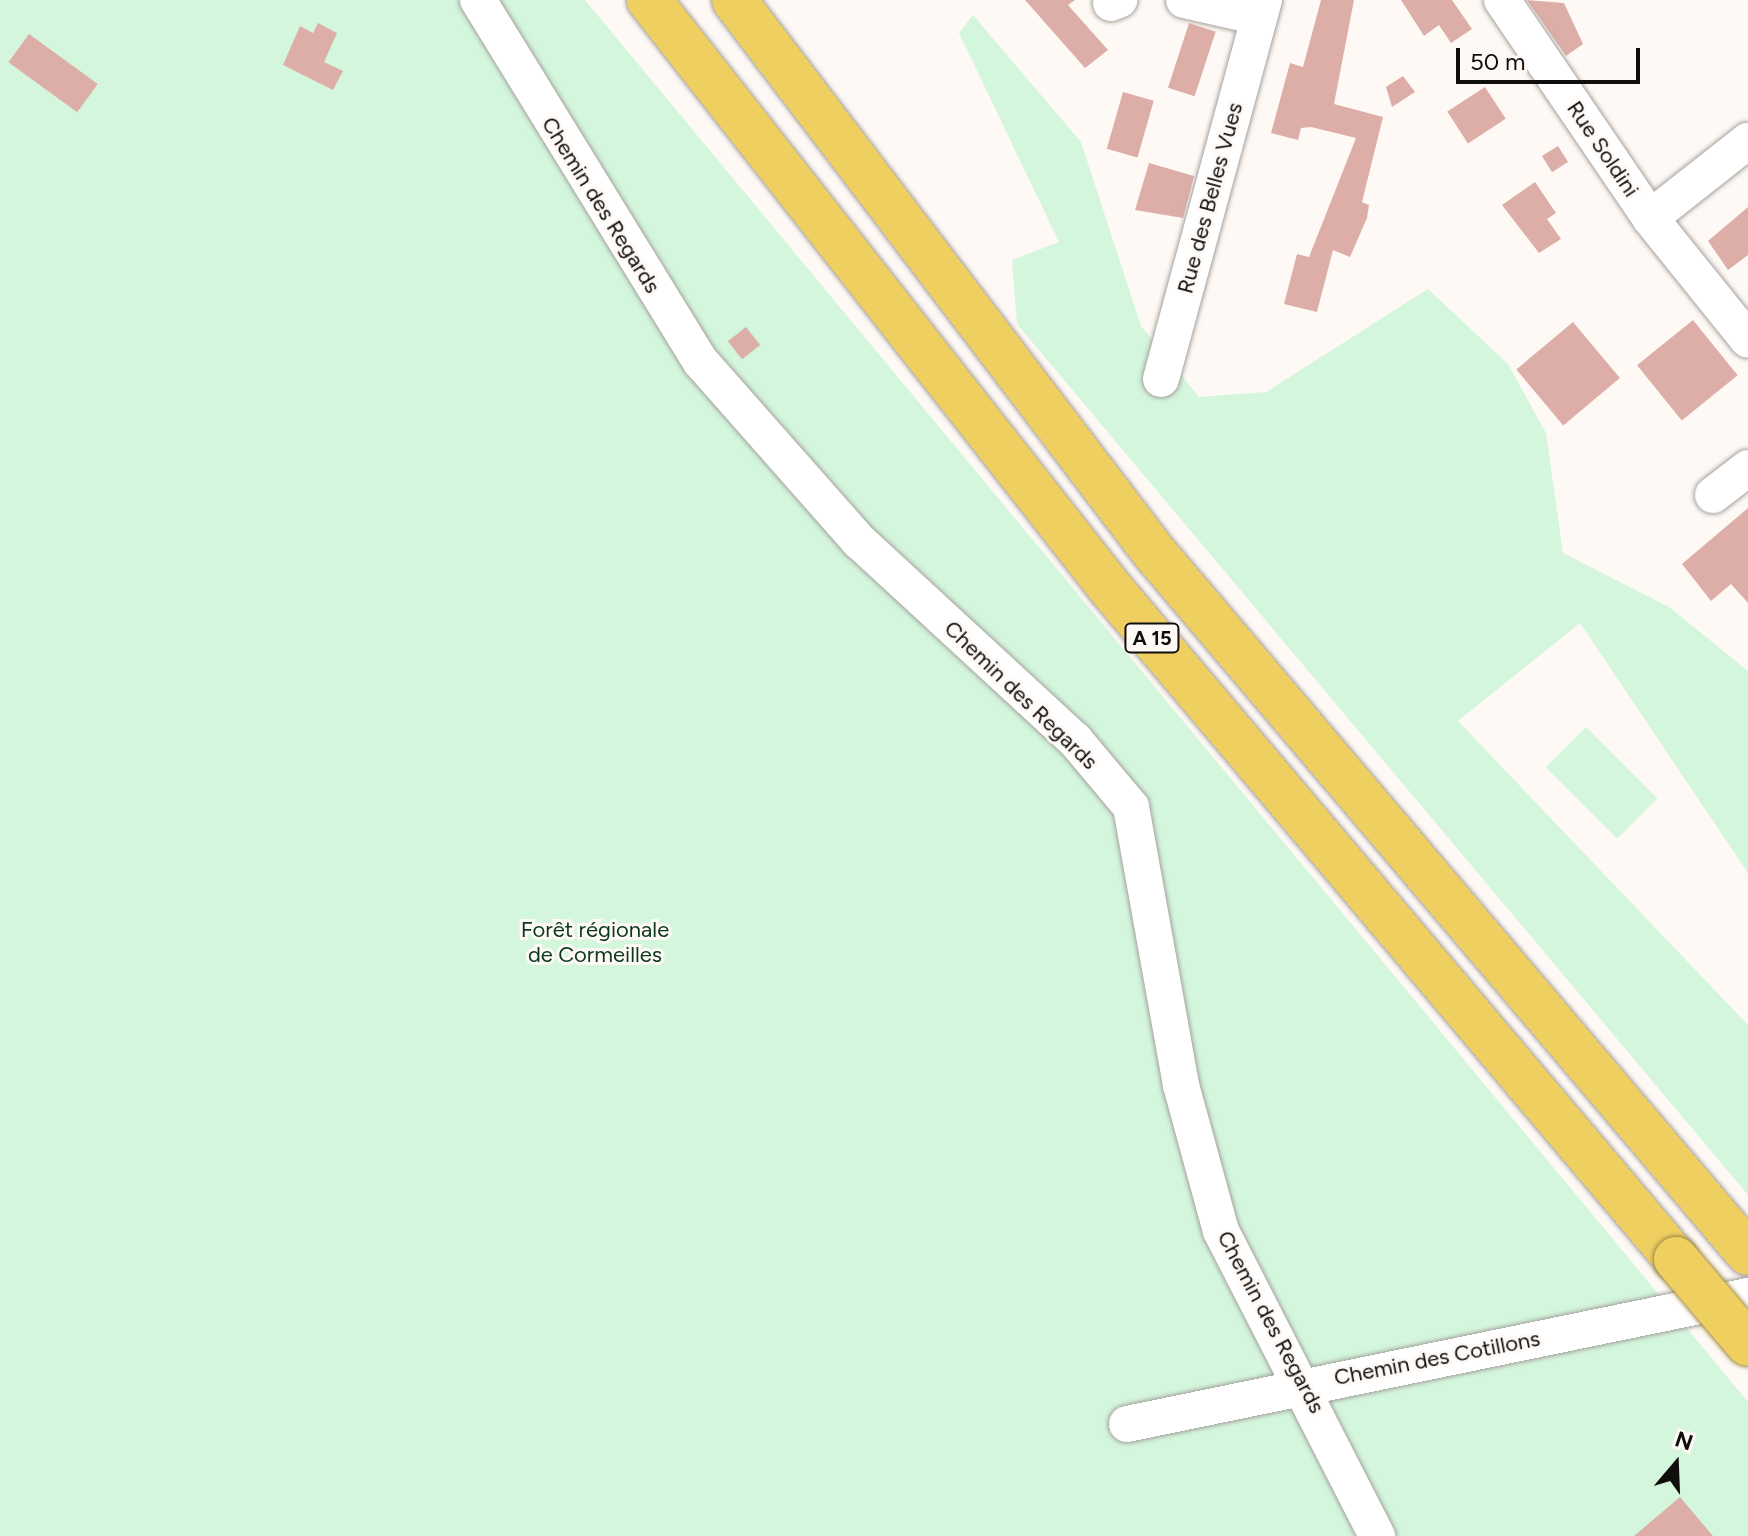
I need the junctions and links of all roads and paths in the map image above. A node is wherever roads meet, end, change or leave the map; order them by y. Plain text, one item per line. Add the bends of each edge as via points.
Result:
1 (478, 0) edge
2 (649, 0) edge
3 (734, 0) edge
4 (1184, 0) edge
5 (1502, 0) edge
6 (1261, 9) edge
7 (1748, 141) edge
8 (1650, 218) junction
9 (1748, 340) edge
10 (1161, 379) dead end
11 (1748, 468) edge
12 (1713, 495) dead end
13 (1747, 1252) edge
14 (1748, 1296) edge
15 (1748, 1344) edge
16 (1305, 1384) junction
17 (1127, 1424) dead end
18 (1377, 1536) edge

1 - 16 street, Chemin des Regards via 701,362 859,541 1075,740 1131,807 1181,1085 1221,1231
2 - 15 highway, A 15, bridge via 1111,589
3 - 13 highway, A 15 via 1153,551
4 - 6 street, Rue des Belles Vues
5 - 8 street, Rue Soldini
6 - 10 street, Rue des Belles Vues
7 - 8 street
8 - 9 street, Rue Soldini
11 - 12 street
14 - 16 street, Chemin des Cotillons
16 - 17 street, Chemin des Cotillons
16 - 18 street, Chemin des Regards

